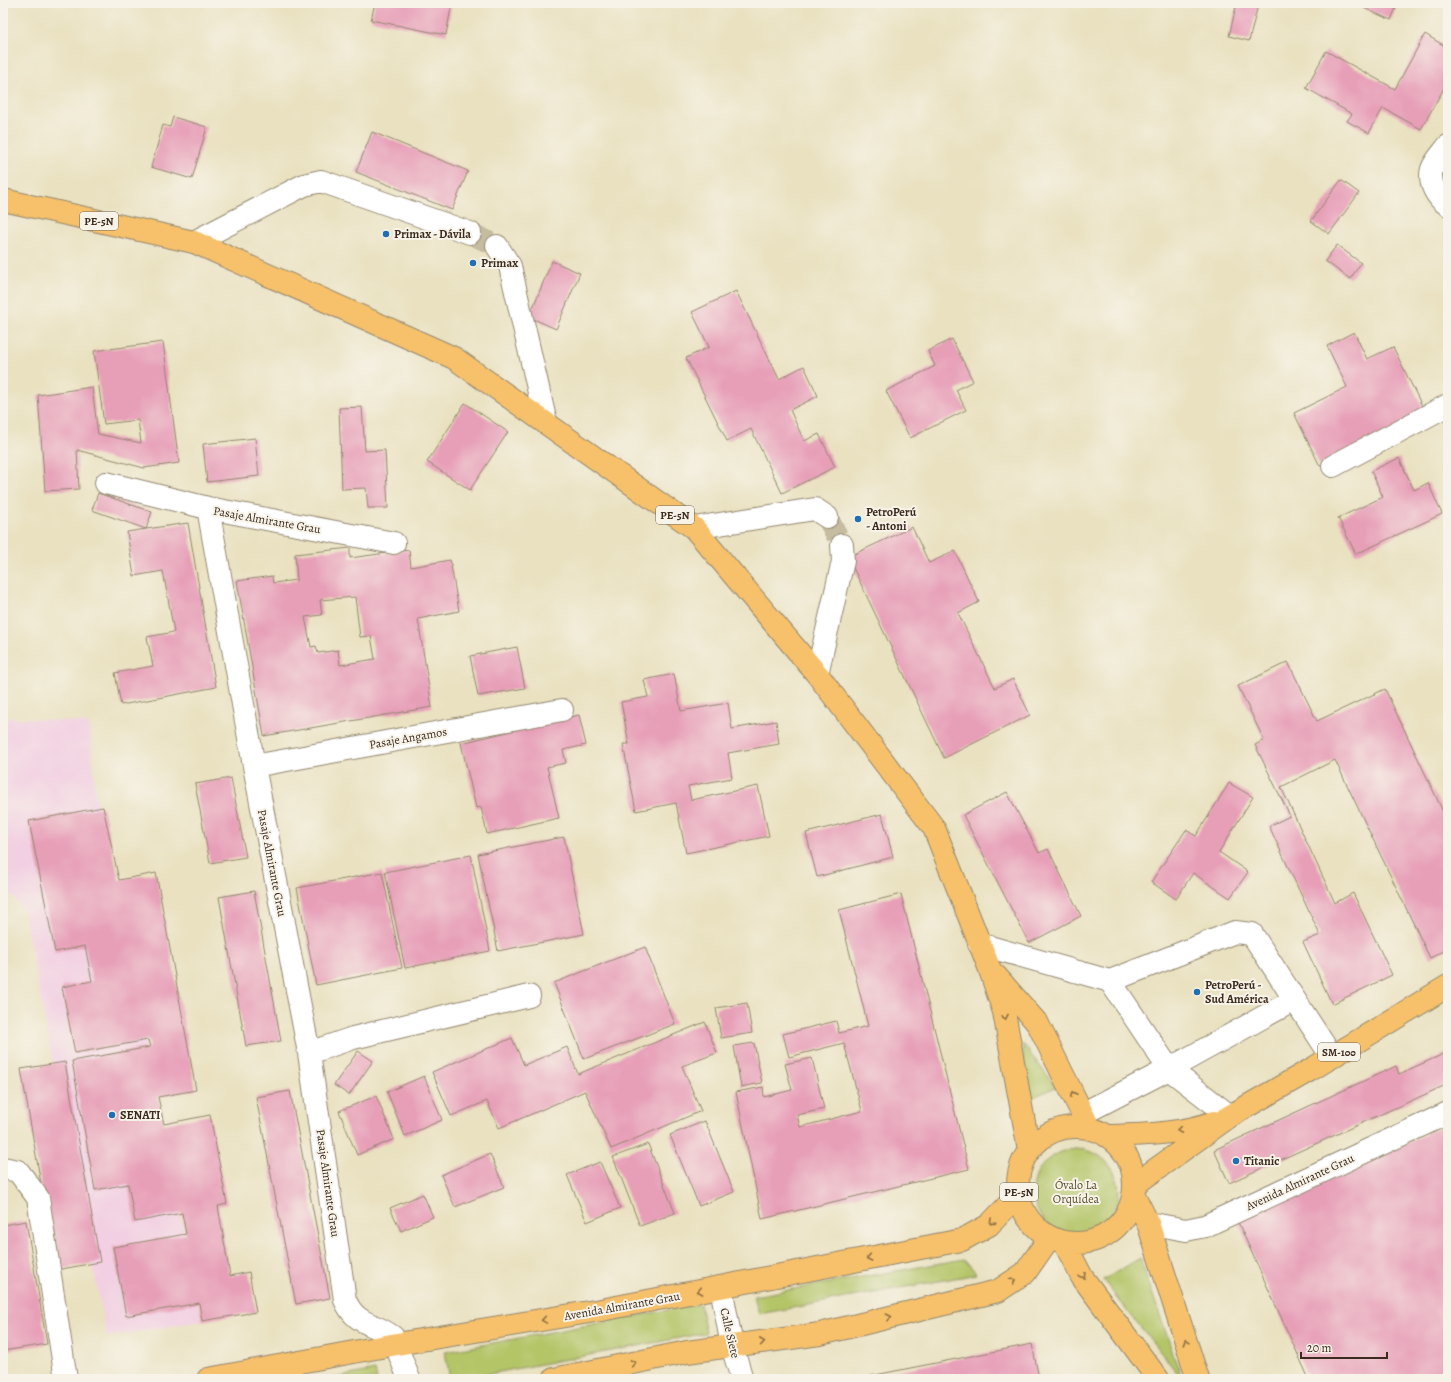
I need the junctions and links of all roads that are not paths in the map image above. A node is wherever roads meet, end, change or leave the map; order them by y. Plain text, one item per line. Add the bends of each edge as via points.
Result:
1 (1448, 146) edge
2 (3, 200) edge
3 (1448, 205) edge
4 (470, 233) tunnel mouth
5 (194, 242) junction
6 (497, 246) tunnel mouth
7 (1448, 405) edge
8 (546, 423) junction
9 (1333, 466) dead end
10 (106, 483) dead end
11 (208, 508) junction
12 (827, 517) tunnel mouth
13 (694, 528) junction
14 (394, 543) dead end
15 (842, 545) tunnel mouth
16 (818, 674) junction
17 (562, 710) dead end
18 (254, 766) junction
19 (979, 944) junction
20 (989, 967) junction
21 (1110, 981) junction
22 (1448, 986) edge
23 (528, 996) dead end
24 (1294, 1000) junction
25 (309, 1054) junction
26 (1332, 1057) junction
27 (1169, 1069) junction
28 (1448, 1113) edge
29 (1230, 1116) junction
30 (1093, 1126) junction
31 (1029, 1150) junction
32 (3, 1168) edge
33 (1134, 1190) junction
34 (1019, 1194) junction
35 (1148, 1223) junction
36 (1057, 1240) junction
37 (721, 1287) junction
38 (397, 1344) junction
39 (732, 1346) junction
40 (66, 1379) edge
41 (208, 1379) edge
42 (409, 1379) edge
43 (554, 1379) edge
44 (742, 1379) edge
45 (1158, 1379) edge
46 (1198, 1379) edge

1 - 3 street via 1432,169 1431,179 1439,197
2 - 5 main road, PE-5N
4 - 5 street via 321,182 304,185
5 - 8 main road, PE-5N via 454,358
6 - 8 street via 510,266
7 - 9 street
8 - 13 main road, PE-5N
10 - 11 street
11 - 14 street, Pasaje Almirante Grau
11 - 18 street, Pasaje Almirante Grau
12 - 13 street via 815,509
13 - 16 main road, PE-5N
15 - 16 street via 843,561
16 - 19 main road, PE-5N via 934,828
17 - 18 street, Pasaje Angamos
18 - 25 street, Pasaje Almirante Grau
19 - 20 main road, PE-5N
19 - 21 street
30 -> 20 main road, PE-5N via 1038,1024
20 -> 31 main road, PE-5N via 1004,1012
21 - 24 street via 1236,932 1252,934
21 - 27 street
22 - 26 main road, SM-100
23 - 25 street via 353,1038
24 - 26 street
24 - 27 street
25 - 38 street, Pasaje Almirante Grau via 345,1300 357,1319 389,1334
26 - 29 main road, SM-100
27 - 29 street
27 - 30 street
28 - 35 street, Avenida Almirante Grau via 1205,1226 1186,1230
29 -> 30 main road, SM-100 via 1205,1126 1132,1135
29 - 33 main road, SM-100
30 - 31 main road, PE-5N via 1068,1128 1046,1135
30 - 33 main road, PE-5N via 1120,1148 1130,1163
31 - 34 main road, PE-5N via 1020,1171
32 - 40 street via 18,1171 38,1198
33 - 35 main road, PE-5N
33 - 36 main road via 1128,1212 1116,1228 1101,1238 1083,1243
34 - 36 main road, PE-5N via 1025,1212 1035,1226
34 -> 37 main road, Avenida Almirante Grau via 989,1225 962,1240
46 -> 35 main road, PE-5N
39 -> 36 main road via 820,1334 998,1291 1025,1273
36 -> 45 main road, PE-5N
37 -> 38 main road, Avenida Almirante Grau
37 - 39 street, Calle Siete
38 - 41 main road, Avenida Almirante Grau
38 - 42 street, Pasaje Almirante Grau
43 -> 39 main road via 687,1352
39 - 44 street, Calle Siete

